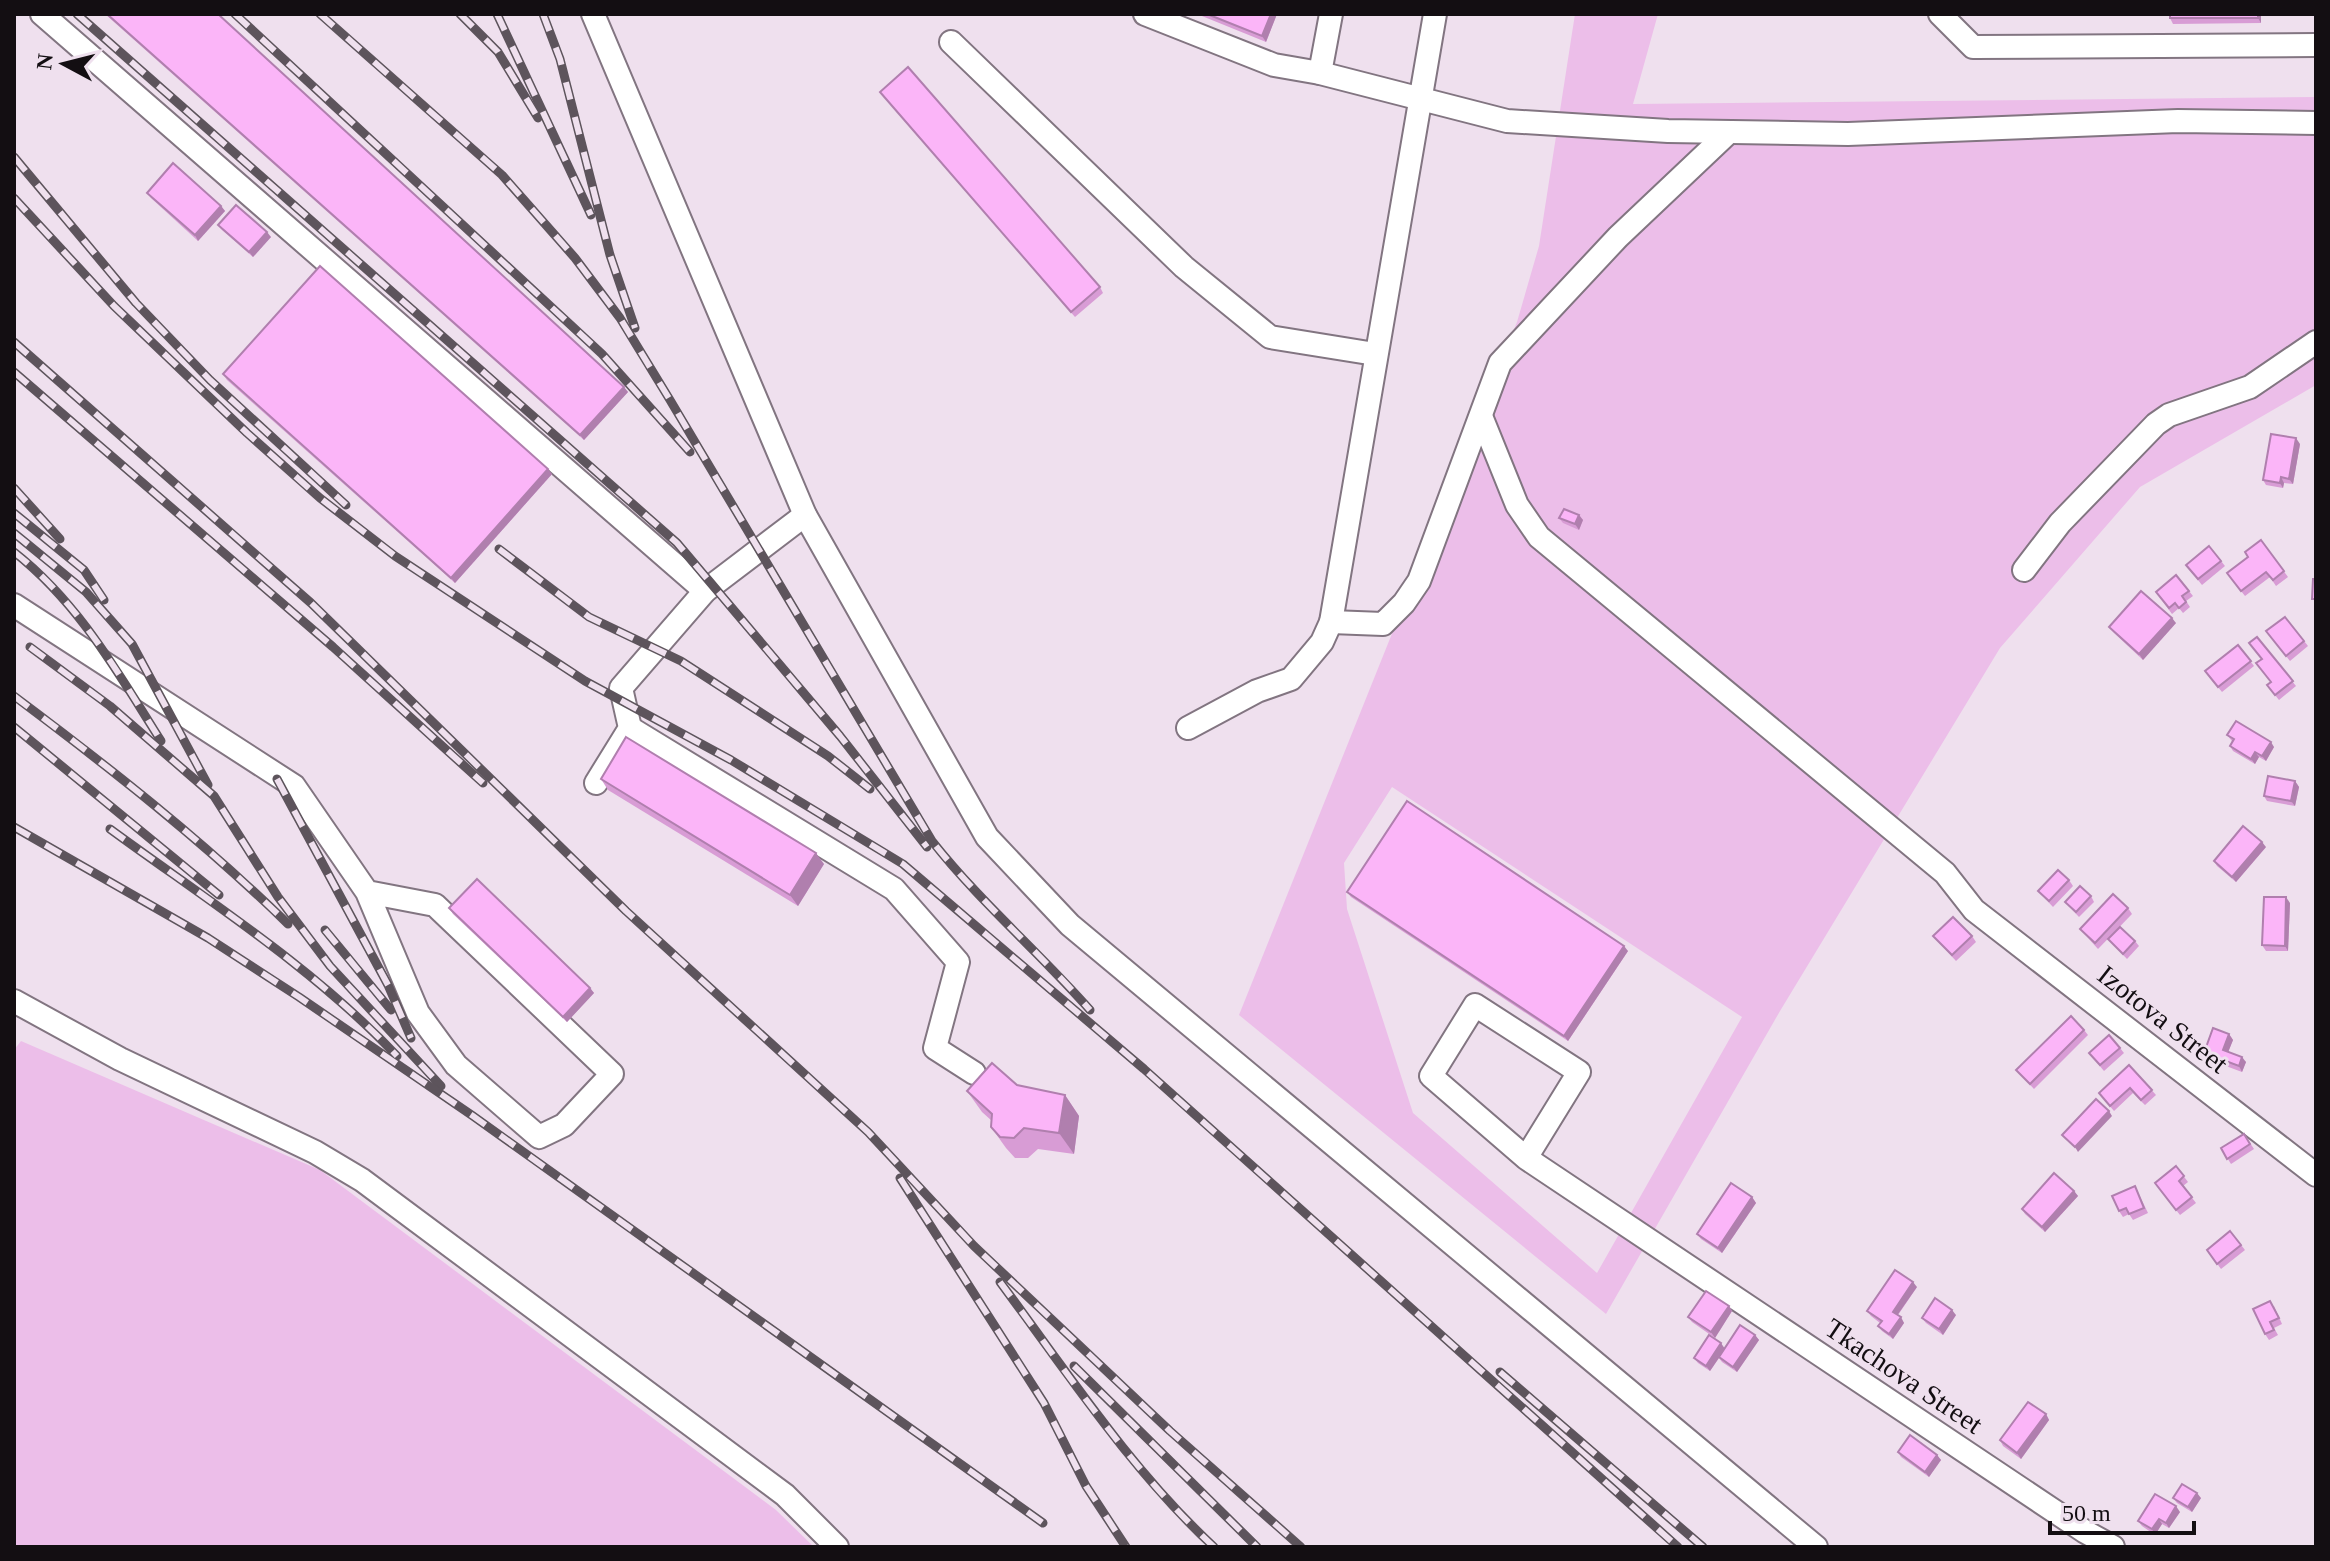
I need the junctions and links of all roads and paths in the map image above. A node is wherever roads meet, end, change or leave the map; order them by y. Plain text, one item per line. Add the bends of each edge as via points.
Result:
1 (42, 14) edge
2 (593, 14) edge
3 (1145, 14) edge
4 (1331, 14) edge
5 (1435, 14) edge
6 (1940, 14) edge
7 (951, 42) dead end
8 (2316, 45) edge
9 (1320, 73) junction
10 (1420, 99) junction
11 (2316, 123) edge
12 (1729, 132) junction
13 (2316, 342) edge
14 (1375, 354) junction
15 (1481, 416) junction
16 (805, 515) junction
17 (2024, 570) dead end
18 (705, 591) junction
19 (14, 605) edge
20 (1331, 622) junction
21 (630, 728) junction
22 (1188, 728) dead end
23 (596, 783) dead end
24 (367, 892) junction
25 (14, 1001) edge
26 (974, 1073) dead end
27 (1526, 1158) junction
28 (2316, 1175) edge
29 (837, 1547) edge
30 (1816, 1547) edge
31 (2113, 1547) edge

1 - 18 street
2 - 16 street
3 - 9 street via 1274,65
4 - 9 street
5 - 10 street
6 - 8 street via 1973,47
7 - 14 street via 1184,267 1270,337
9 - 10 street
10 - 12 street via 1507,121
10 - 14 street
11 - 12 street via 2178,121 1848,134
12 - 15 street via 1532,326 1500,363
13 - 17 street via 2250,387 2156,424 2060,523
14 - 20 street
15 - 20 street via 1419,581 1404,603 1383,624
15 - 28 street, Izotova Street via 1517,505 1539,537 1945,873 1974,910
16 - 18 street
16 - 30 street via 987,837 1070,925
18 - 21 street via 621,688
19 - 24 street via 294,786
20 - 22 street via 1314,654 1291,679
21 - 23 street
21 - 26 street via 894,889 958,962 935,1048
24 - 24 street via 435,905 612,1074 564,1125 539,1137 456,1065 418,1013
25 - 29 street via 362,1180 785,1495
27 - 27 street, Tkachova Street via 1579,1072 1475,1005 1431,1076
27 - 31 street, Tkachova Street

